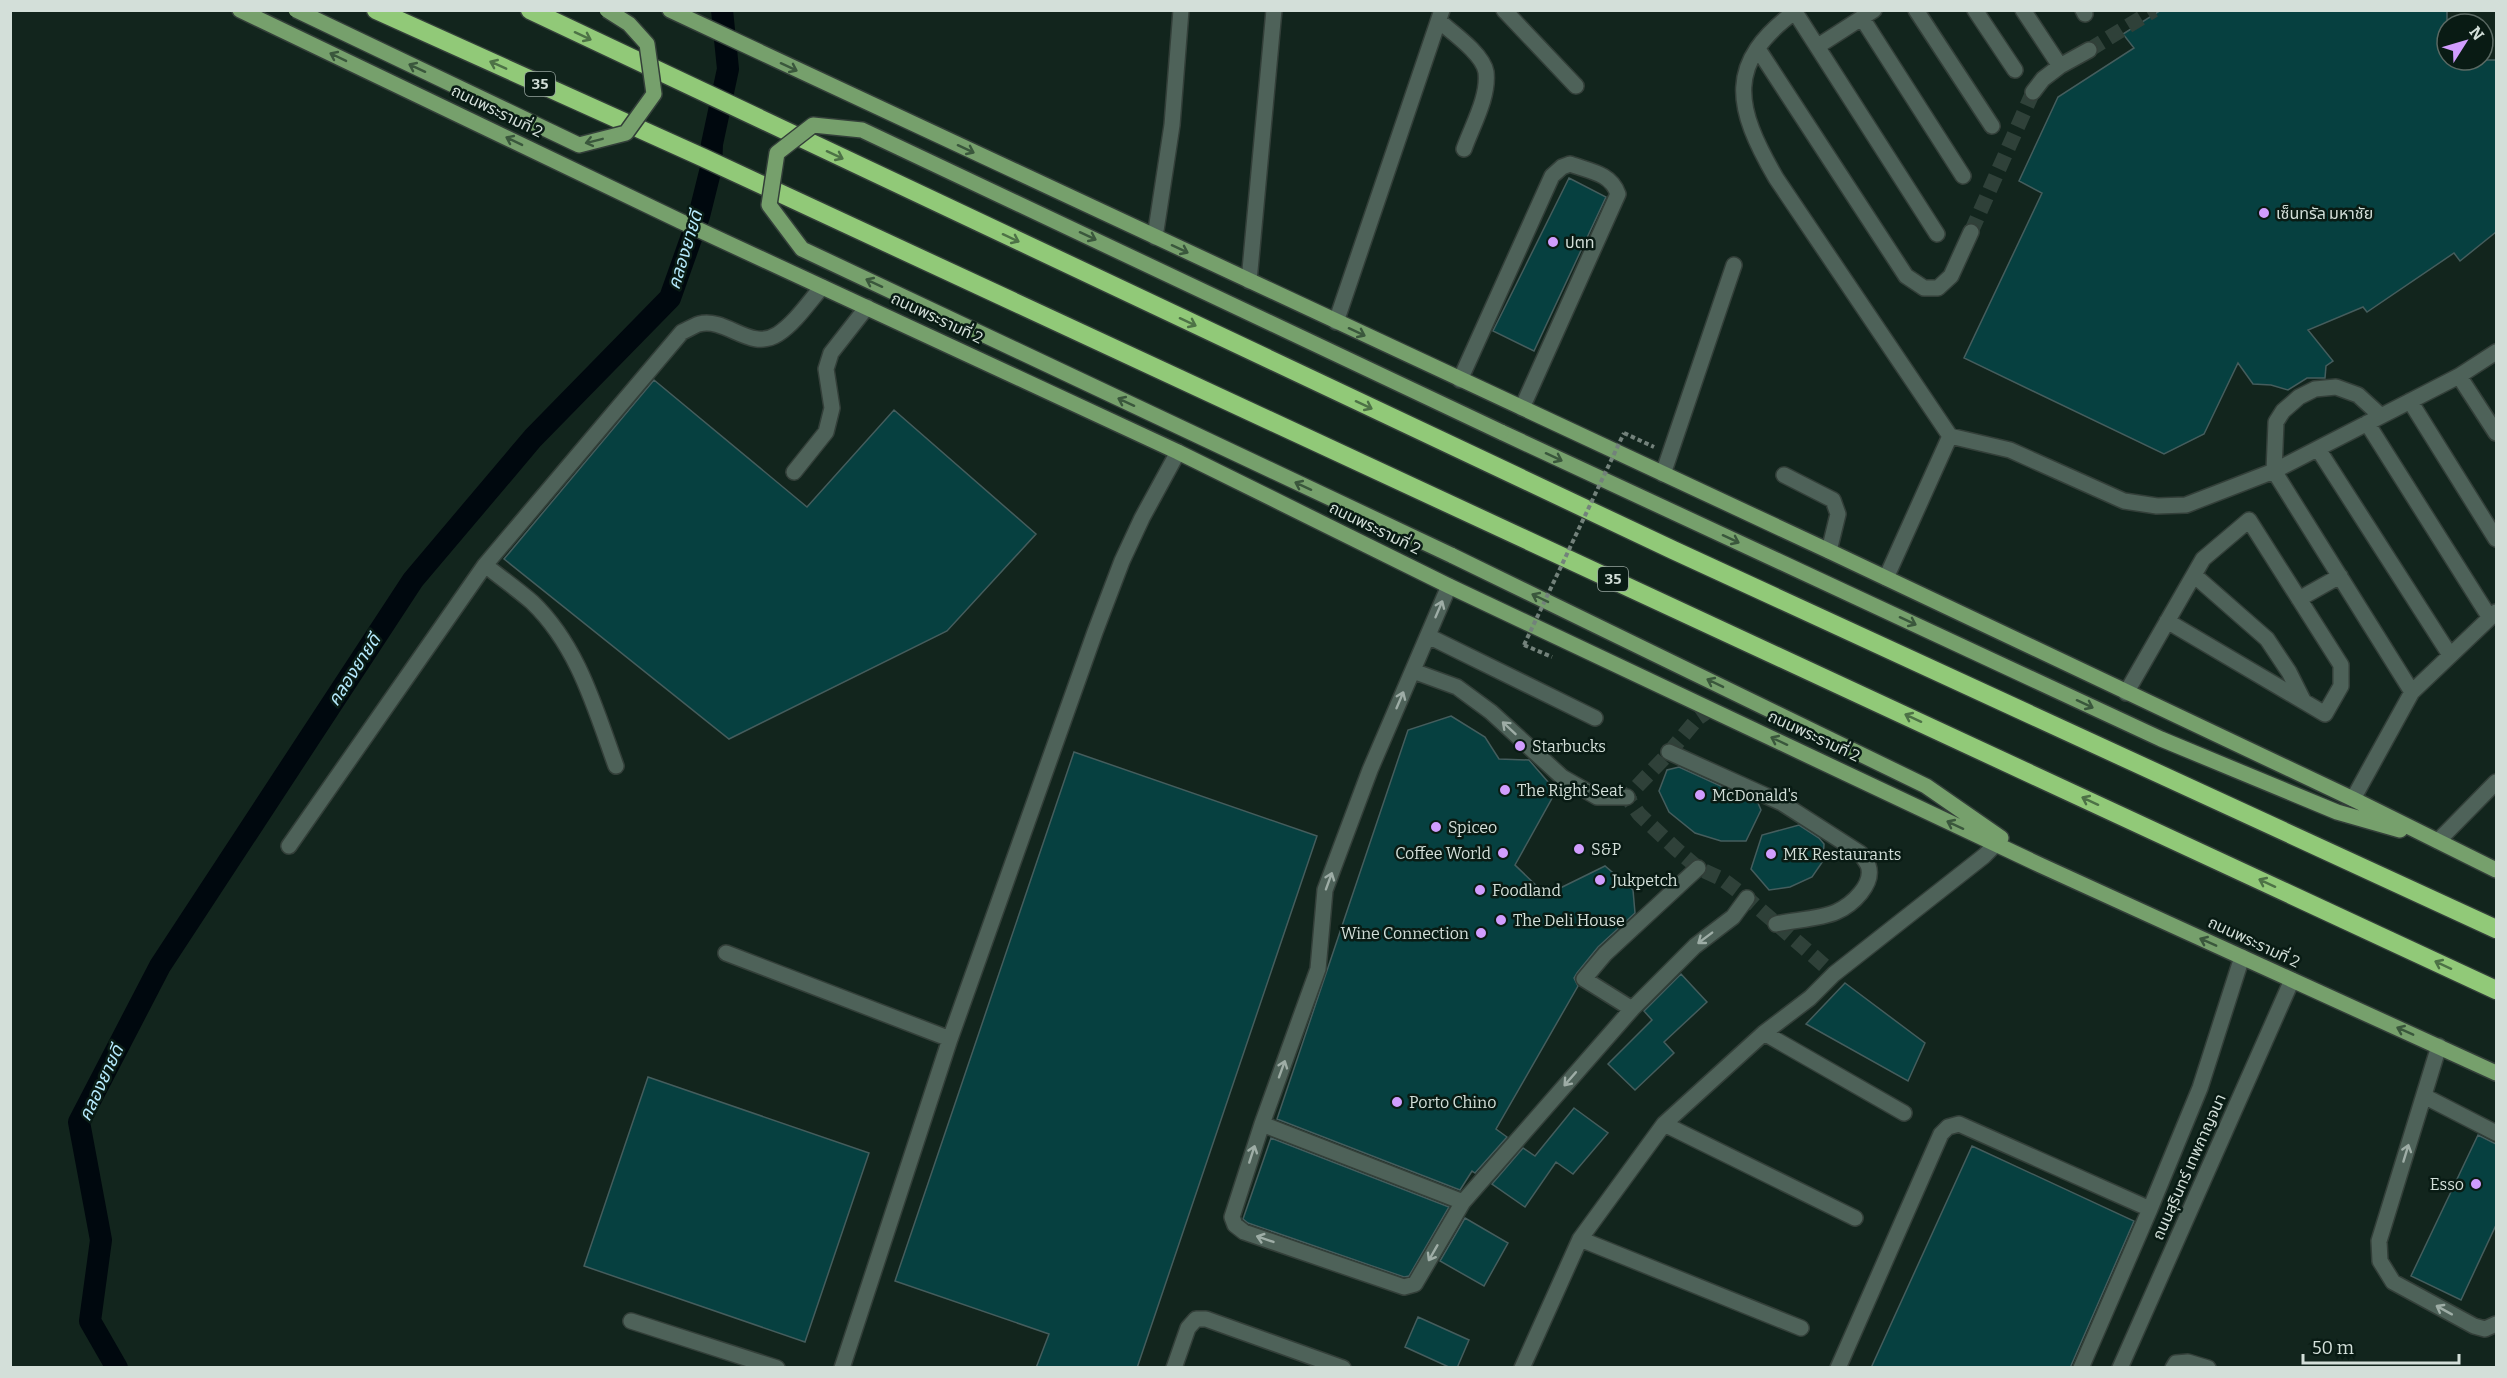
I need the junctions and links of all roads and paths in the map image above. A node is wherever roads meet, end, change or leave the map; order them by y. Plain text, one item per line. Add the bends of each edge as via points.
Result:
1 (240, 10) edge
2 (296, 10) edge
3 (376, 10) edge
4 (530, 10) edge
5 (607, 10) edge
6 (670, 10) edge
7 (1181, 10) edge
8 (1274, 10) edge
9 (1504, 10) edge
10 (1916, 10) edge
11 (1975, 10) edge
12 (2022, 10) edge
13 (1796, 11) edge
14 (1868, 14) edge
15 (1441, 16) edge
16 (1818, 46) junction
17 (1758, 49) junction
18 (2089, 50) tunnel mouth
19 (2060, 66) junction
20 (2015, 70) dead end
21 (1576, 86) dead end
22 (2033, 92) tunnel mouth
23 (1992, 126) dead end
24 (1464, 148) dead end
25 (1963, 176) dead end
26 (1971, 232) tunnel mouth
27 (1937, 234) dead end
28 (1155, 237) junction
29 (1734, 265) dead end
30 (1249, 282) junction
31 (822, 287) junction
32 (867, 307) junction
33 (1336, 322) junction
34 (2496, 352) edge
35 (2459, 376) junction
36 (1460, 380) junction
37 (2410, 401) junction
38 (1522, 408) junction
39 (2381, 416) junction
40 (2367, 423) junction
41 (1624, 433) dead end
42 (2496, 433) edge
43 (1950, 436) junction
44 (2318, 449) junction
45 (1178, 452) junction
46 (2274, 471) junction
47 (794, 472) dead end
48 (1663, 474) junction
49 (1784, 475) dead end
50 (2496, 539) edge
51 (1829, 551) junction
52 (484, 565) junction
53 (2194, 575) junction
54 (2340, 576) junction
55 (1886, 578) junction
56 (1449, 586) junction
57 (2299, 599) junction
58 (2493, 615) edge
59 (2167, 621) junction
60 (1428, 636) junction
61 (1524, 645) dead end
62 (2450, 655) junction
63 (1413, 671) junction
64 (2126, 693) junction
65 (2412, 693) junction
66 (2304, 701) junction
67 (1595, 718) dead end
68 (1669, 752) dead end
69 (616, 766) dead end
70 (2496, 782) edge
71 (1627, 797) dead end
72 (2353, 799) junction
73 (2438, 842) junction
74 (1996, 844) junction
75 (289, 846) dead end
76 (2040, 865) junction
77 (1698, 868) dead end
78 (2496, 870) edge
79 (1747, 898) dead end
80 (1776, 924) dead end
81 (2496, 929) edge
82 (726, 953) dead end
83 (2242, 957) junction
84 (2292, 980) junction
85 (2496, 990) edge
86 (1632, 1009) junction
87 (1764, 1033) junction
88 (950, 1039) junction
89 (2439, 1046) junction
90 (2496, 1073) edge
91 (2424, 1096) junction
92 (1904, 1113) dead end
93 (1262, 1124) junction
94 (1664, 1124) junction
95 (2496, 1133) edge
96 (1463, 1202) junction
97 (2150, 1209) junction
98 (1855, 1218) dead end
99 (1580, 1239) junction
100 (631, 1322) dead end
101 (2496, 1324) edge
102 (1801, 1328) dead end
103 (777, 1368) edge
104 (842, 1368) edge
105 (1174, 1368) edge
106 (1343, 1368) edge
107 (1522, 1368) edge
108 (1838, 1368) edge
109 (2081, 1368) edge
110 (2120, 1368) edge
111 (2173, 1368) edge
112 (2208, 1368) edge

31 -> 1 main road, ถนนพระรามที่ 2
5 -> 2 main road, bridge via 629,24 647,44 654,94 626,133 579,145
85 -> 3 highway, 35 via 704,158
4 -> 81 highway via 1673,550
6 -> 28 main road
7 - 28 street via 1172,125
8 - 30 street
9 - 21 street
10 - 23 street
11 - 20 street
12 - 19 street
13 - 16 street
13 - 17 street via 1768,34
14 - 16 street
14 - 25 street
15 - 24 street via 1486,71 1484,93
15 - 33 street
16 - 27 street
17 - 26 street via 1906,276 1924,288 1938,288 1951,276
17 - 43 street via 1743,76 1743,97 1755,141
18 - 19 street
19 - 22 street
28 -> 30 main road
29 - 48 street
30 - 33 main road
31 - 32 main road, ถนนพระรามที่ 2
31 - 52 street via 786,328 760,341 715,324 699,324 682,332
32 - 45 main road, ถนนพระรามที่ 2
32 - 47 street via 831,353 826,369 832,408 826,432
33 -> 36 main road
34 - 35 street
35 - 37 street
35 - 42 street
36 - 38 main road
36 - 38 street via 1552,176 1570,164 1609,178 1618,194
37 - 39 street
37 - 50 street
38 - 48 main road
39 - 40 street
39 - 46 street via 2358,395 2336,387 2315,389 2299,397 2276,422
40 - 44 street
40 - 58 street
41 - 61 path, bridge
43 - 46 street via 2010,450 2124,501 2157,506 2186,505
43 - 55 street
44 - 46 street
44 - 62 street
45 - 56 main road, ถนนพระรามที่ 2
45 - 88 street via 1122,561
46 - 54 street
48 - 51 main road
49 - 51 street via 1833,500 1839,514
51 - 55 main road
52 - 69 street via 532,603 561,639 590,693
52 - 75 street
53 - 57 street via 2203,559 2249,520
53 - 59 street
53 - 66 street via 2267,639
54 - 57 street
54 - 65 street
55 - 64 main road
60 -> 56 street
74 -> 56 main road, ถนนพระรามที่ 2
57 - 66 street via 2341,665 2341,686 2325,714
58 - 62 street
59 - 64 street
59 - 66 street
60 - 63 street
60 - 67 street
62 - 65 street
71 -> 63 street via 1597,797 1562,777 1465,693
93 -> 63 street via 1318,969 1325,891 1370,770
64 - 72 main road
65 - 72 street
68 - 80 street via 1782,803 1860,853 1869,873 1867,884 1853,901 1835,912
70 - 73 street
72 - 73 main road
76 -> 73 main road, bridge via 1926,786 1450,555 802,249 769,205 777,153 813,125 862,130 2161,740 2337,812
73 - 78 main road
74 - 76 main road, ถนนพระรามที่ 2
74 - 87 street
83 -> 76 main road, ถนนพระรามที่ 2
77 - 86 street via 1605,954 1584,979
79 -> 86 street via 1732,917 1695,946
82 - 88 street
83 - 84 main road, ถนนพระรามที่ 2
83 - 97 street via 2200,1088
89 -> 84 main road, ถนนพระรามที่ 2
84 - 110 street, ถนนสุรินทร์ เทพกาญจนา
86 -> 96 street
87 - 92 street
87 - 94 street
88 - 104 street
89 - 90 main road, ถนนพระรามที่ 2
89 - 91 street
91 - 95 street
101 -> 91 street via 2485,1329 2474,1326 2393,1282 2380,1261 2379,1241
93 - 96 street
96 -> 93 street via 1410,1287 1244,1232 1232,1217
94 - 98 street
94 - 99 street
97 - 108 street via 1959,1124 1948,1127 1941,1134
97 - 109 street
99 - 102 street
99 - 107 street
100 - 103 street
105 - 106 street via 1188,1328 1196,1319 1206,1319
111 - 112 street via 2176,1363 2188,1362

